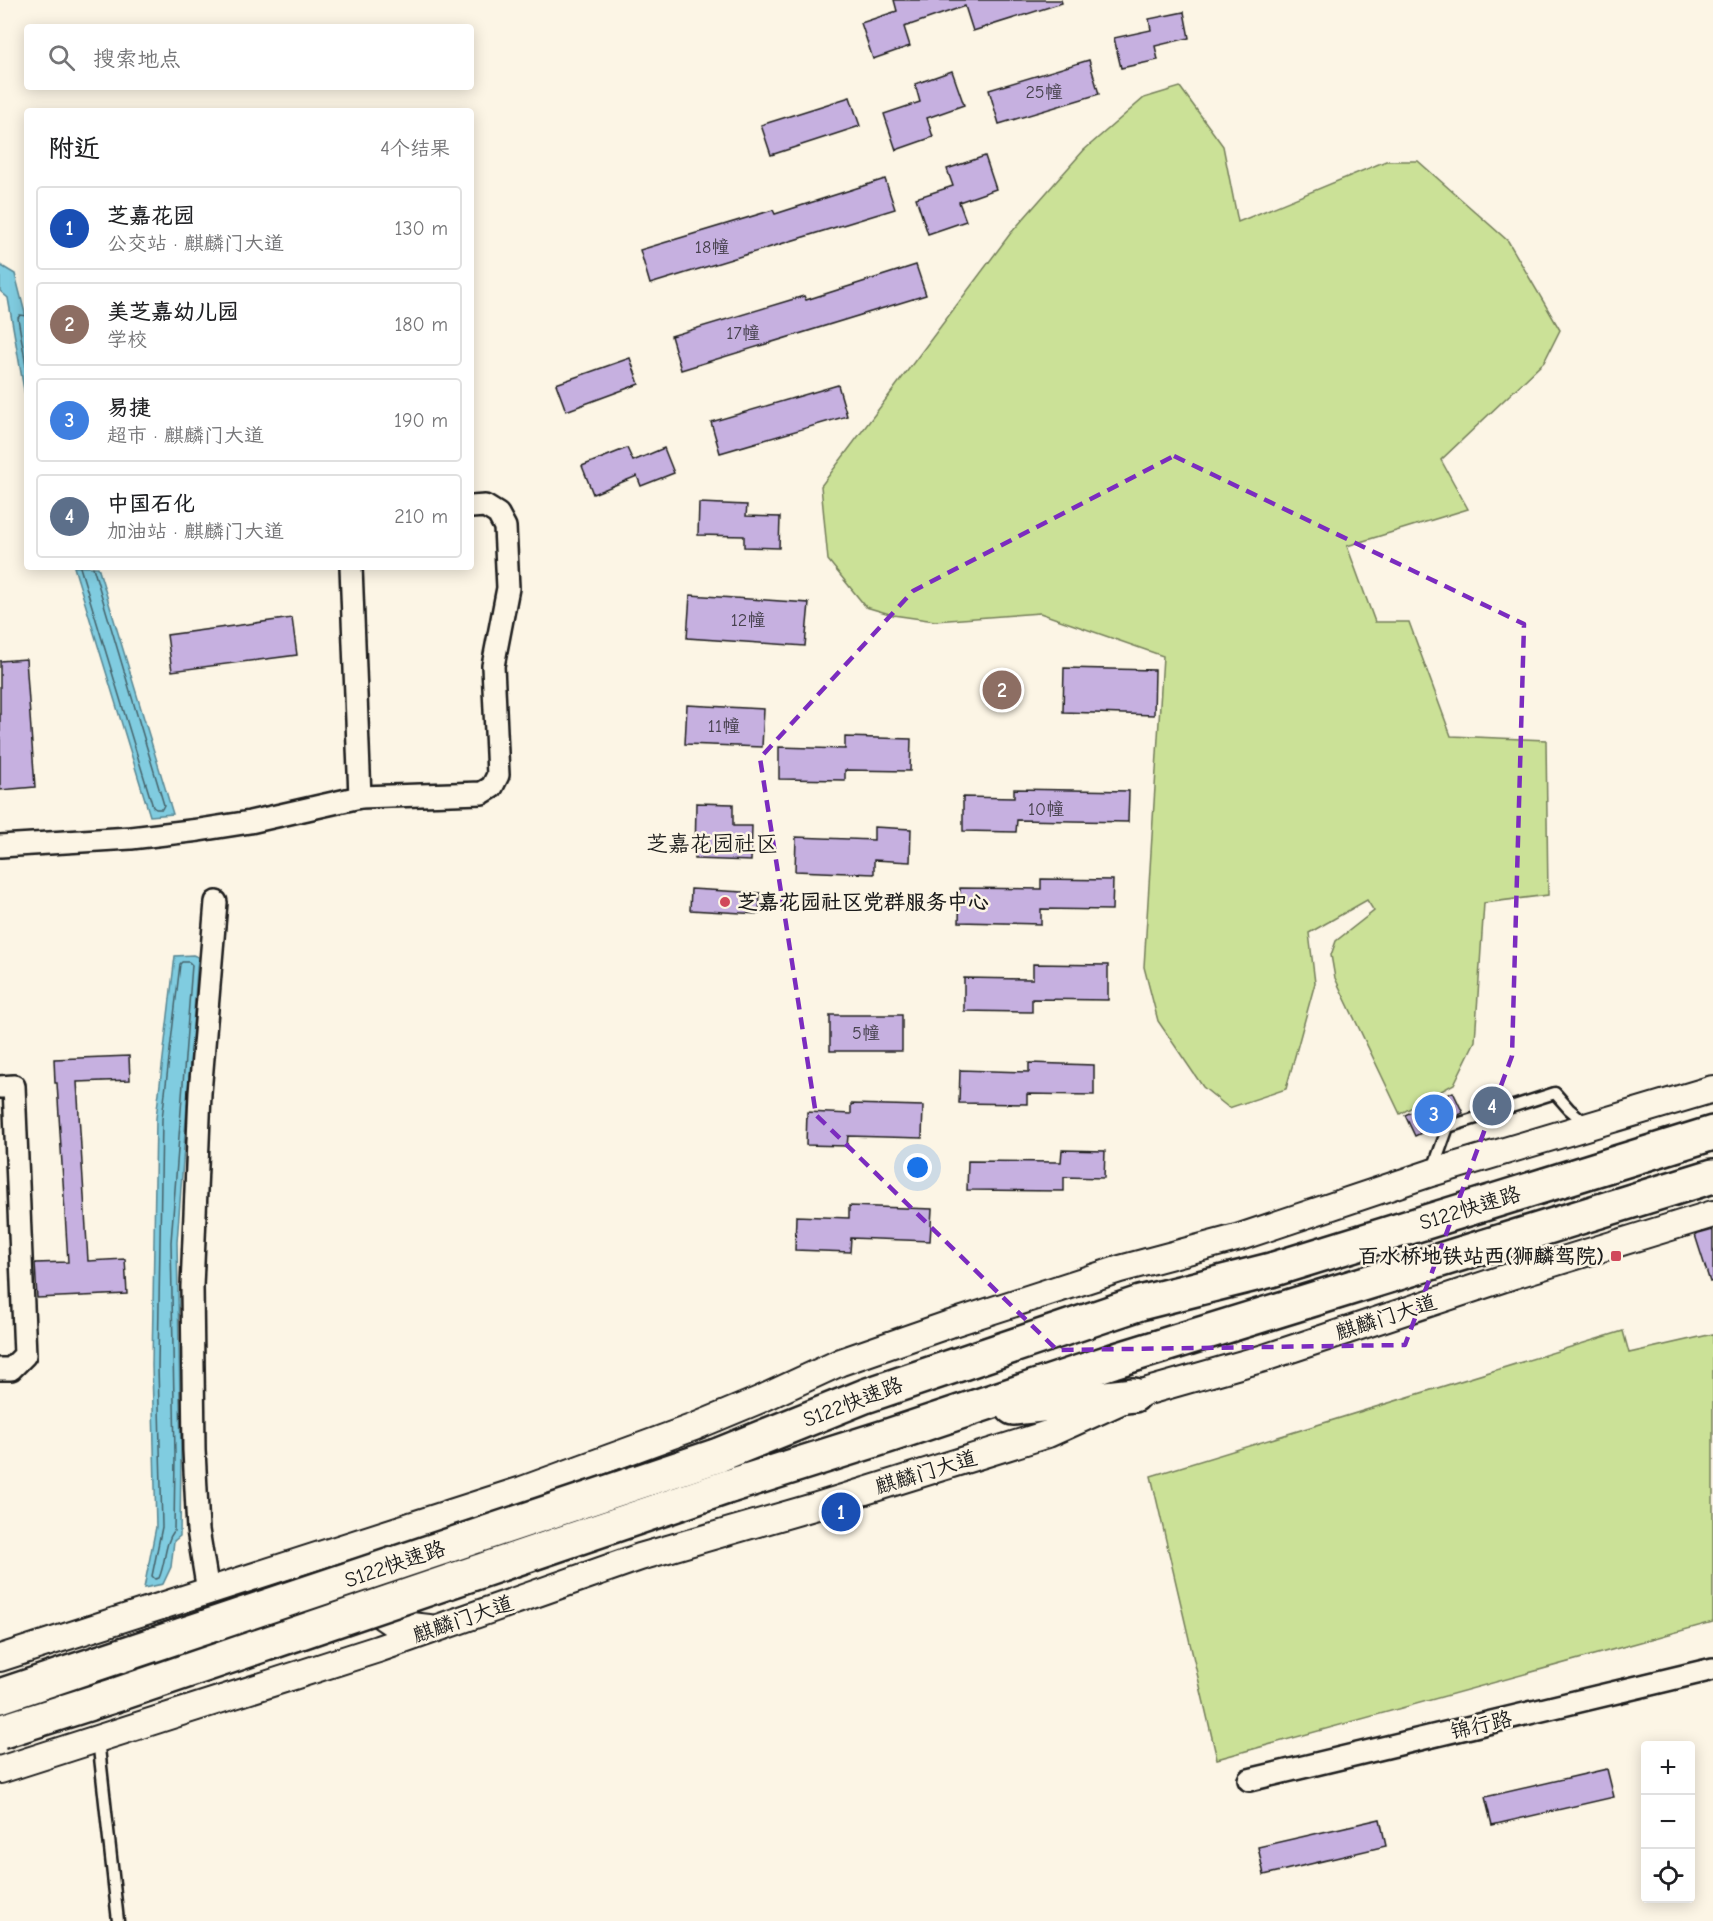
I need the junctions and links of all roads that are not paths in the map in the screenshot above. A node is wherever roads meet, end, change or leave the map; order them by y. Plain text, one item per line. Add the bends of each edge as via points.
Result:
1 (474, 507) edge
2 (351, 570) edge
3 (360, 796) junction
4 (0, 846) edge
5 (216, 902) dead end
6 (0, 1087) edge
7 (1713, 1089) edge
8 (1588, 1125) junction
9 (1713, 1133) edge
10 (1431, 1173) junction
11 (1713, 1176) edge
12 (1713, 1214) edge
13 (0, 1369) edge
14 (1134, 1395) junction
15 (949, 1415) junction
16 (401, 1529) junction
17 (256, 1576) junction
18 (198, 1594) junction
19 (435, 1629) junction
20 (0, 1659) edge
21 (1713, 1669) edge
22 (290, 1678) junction
23 (0, 1696) edge
24 (0, 1732) edge
25 (98, 1739) junction
26 (0, 1770) edge
27 (1249, 1780) dead end
28 (118, 1921) edge

1 - 3 street via 485,506 498,514 505,527 508,588 493,666 498,775 492,787 482,793
2 - 3 street
3 - 4 street via 199,830
5 - 18 street via 200,1093 192,1287
6 - 13 street via 14,1086 25,1354 10,1369
7 - 8 street
8 - 10 street
8 - 10 lane via 1555,1093 1448,1127
9 - 23 highway, S122快速路, bridge via 1271,1270 1140,1303 865,1396 716,1456
10 - 16 street via 1240,1237 1120,1269 950,1324 841,1362 683,1431
11 - 15 highway, S122快速路 via 1113,1360
12 - 14 street, 麒麟门大道 via 1264,1358
14 - 15 highway
14 - 19 street, 麒麟门大道 via 1048,1434 640,1557
15 - 24 highway, S122快速路, bridge
16 - 17 street
16 - 19 street via 369,1553 356,1583 356,1594 394,1624
17 - 18 street
17 - 22 street via 283,1588 304,1612 312,1643
18 - 20 street
19 - 22 street, 麒麟门大道
21 - 27 street, 锦行路
22 - 25 street, 麒麟门大道
25 - 26 street, 麒麟门大道
25 - 28 lane

